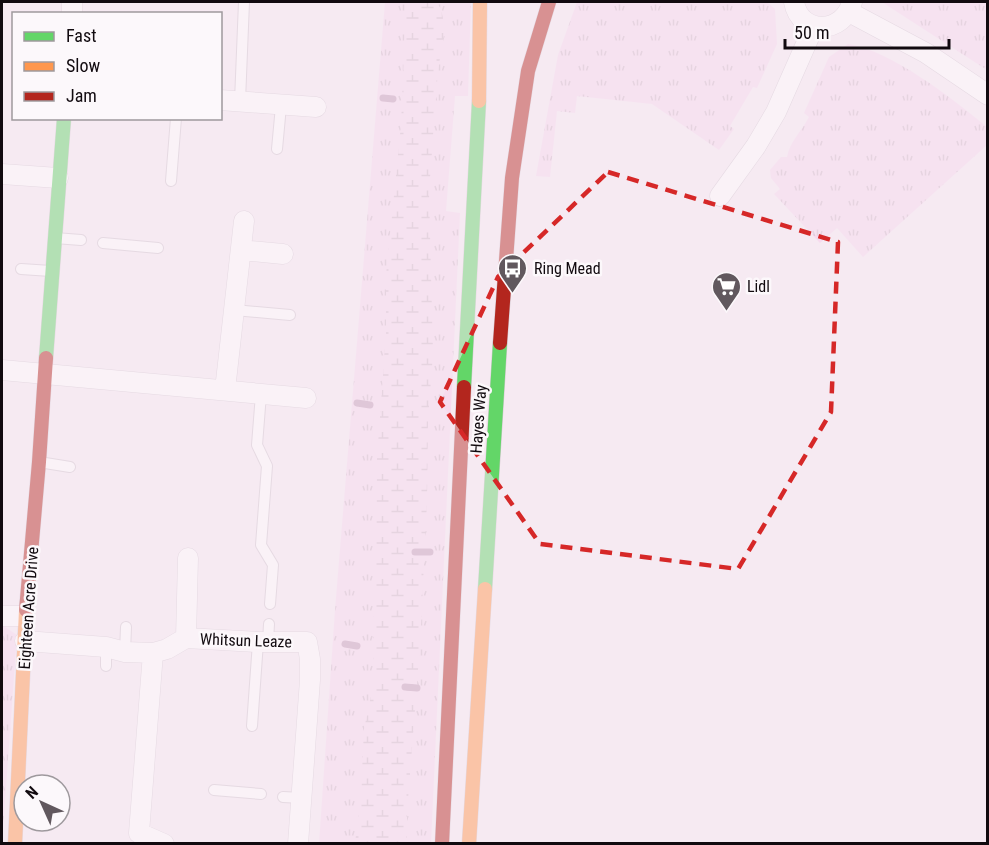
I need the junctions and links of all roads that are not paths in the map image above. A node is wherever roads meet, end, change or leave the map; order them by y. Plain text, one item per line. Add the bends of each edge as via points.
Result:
1 (244, 2) edge
2 (480, 2) edge
3 (549, 2) edge
4 (794, 2) edge
5 (851, 7) edge
6 (814, 26) junction
7 (987, 95) edge
8 (230, 100) edge
9 (281, 105) junction
10 (316, 107) dead end
11 (64, 120) edge
12 (176, 120) edge
13 (277, 149) dead end
14 (2, 174) edge
15 (58, 178) junction
16 (171, 181) dead end
17 (720, 196) dead end
18 (244, 221) dead end
19 (55, 237) junction
20 (81, 240) dead end
21 (103, 243) dead end
22 (158, 248) dead end
23 (240, 250) junction
24 (283, 254) dead end
25 (21, 269) dead end
26 (51, 271) junction
27 (234, 310) junction
28 (290, 315) dead end
29 (2, 370) edge
30 (45, 372) junction
31 (225, 390) junction
32 (261, 394) junction
33 (306, 398) dead end
34 (39, 462) junction
35 (70, 467) dead end
36 (188, 558) dead end
37 (270, 604) dead end
38 (2, 616) edge
39 (25, 616) junction
40 (126, 627) dead end
41 (265, 636) junction
42 (186, 638) junction
43 (25, 641) junction
44 (153, 653) junction
45 (112, 655) junction
46 (252, 726) dead end
47 (214, 790) dead end
48 (261, 794) dead end
49 (15, 843) edge
50 (164, 843) edge
51 (298, 843) edge
52 (442, 843) edge
53 (469, 843) edge

1 - 8 lane
2 - 52 street, Hayes Way via 479,106
3 - 53 street, Hayes Way via 528,71 512,178
4 - 6 street via 799,15
5 - 6 street via 840,22 828,27
5 - 7 street
6 - 17 street via 776,112
8 - 9 street
9 - 10 street
9 - 13 lane
11 - 15 street, Eighteen Acre Drive
12 - 16 lane
14 - 15 street
15 - 19 street, Eighteen Acre Drive
18 - 23 street
19 - 20 lane
19 - 26 street, Eighteen Acre Drive
21 - 22 lane
23 - 24 street
23 - 27 street
25 - 26 lane
26 - 30 street, Eighteen Acre Drive
27 - 28 lane
27 - 31 street
29 - 30 street
30 - 31 street
30 - 34 street, Eighteen Acre Drive
31 - 32 street
32 - 33 street
32 - 37 lane via 257,445 267,466 261,545 273,565
34 - 35 lane
34 - 39 street, Eighteen Acre Drive
36 - 42 street
38 - 39 street
39 - 43 street, Eighteen Acre Drive
40 - 45 lane
41 - 42 street, Whitsun Leaze
41 - 46 lane
41 - 51 street, Whitsun Leaze via 307,642 310,659 306,752 293,797
42 - 44 street, Whitsun Leaze
43 - 45 street, Whitsun Leaze
43 - 49 street, Eighteen Acre Drive
44 - 45 street, Whitsun Leaze
44 - 50 street via 151,735 139,833
47 - 48 lane

